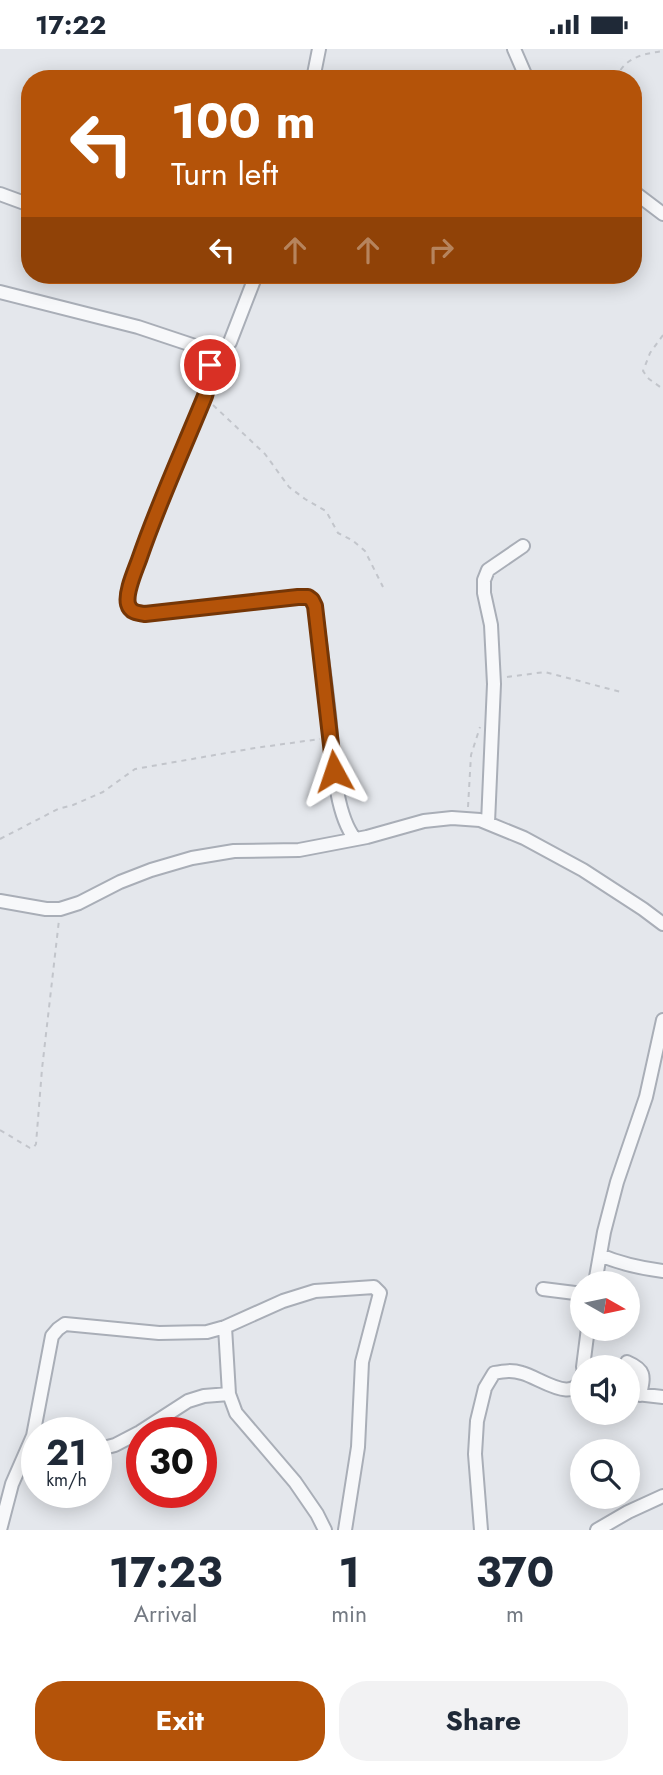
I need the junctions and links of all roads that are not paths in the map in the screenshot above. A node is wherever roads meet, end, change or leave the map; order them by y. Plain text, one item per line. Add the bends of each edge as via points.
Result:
1 (319, 49) edge
2 (514, 49) edge
3 (315, 70) edge
4 (523, 70) edge
5 (0, 194) edge
6 (642, 198) edge
7 (21, 202) edge
8 (663, 213) edge
9 (250, 284) edge
10 (0, 292) edge
11 (207, 350) junction
12 (523, 546) dead end
13 (345, 822) junction
14 (488, 823) junction
15 (355, 839) junction
16 (328, 845) junction
17 (0, 901) edge
18 (663, 924) edge
19 (663, 1020) edge
20 (600, 1255) junction
21 (597, 1271) edge
22 (663, 1271) edge
23 (543, 1289) dead end
24 (570, 1292) edge
25 (225, 1327) junction
26 (640, 1369) edge
27 (640, 1386) edge
28 (570, 1389) edge
29 (229, 1394) junction
30 (640, 1395) edge
31 (663, 1397) edge
32 (37, 1417) edge
33 (112, 1446) edge
34 (21, 1470) edge
35 (663, 1496) edge
36 (0, 1530) edge
37 (325, 1530) edge
38 (345, 1530) edge
39 (481, 1530) edge
40 (597, 1530) edge

1 - 3 street
2 - 4 street
5 - 7 street
6 - 8 street
9 - 11 street via 230,342 221,349
10 - 11 street via 138,327
11 - 13 street via 210,378 205,396 155,514 127,601 130,609 145,614 284,598 312,600
12 - 14 street via 488,570 484,580 494,684
13 - 15 street
13 - 16 street
14 - 15 street via 452,818 424,821
14 - 18 street via 583,870
15 - 16 street
16 - 17 street via 192,858 120,882 60,909
19 - 20 street via 646,1097 617,1182
20 - 21 street
20 - 22 street via 621,1264
23 - 24 street
25 - 29 street
25 - 32 street via 159,1333 65,1324 52,1336
25 - 38 street via 315,1291 367,1286 380,1293 362,1362 358,1447
26 - 27 street
28 - 39 street via 556,1388 525,1373 494,1373 477,1420
29 - 33 street via 188,1401
29 - 37 street via 236,1413 295,1482
30 - 31 street
34 - 36 street via 12,1484
35 - 40 street

